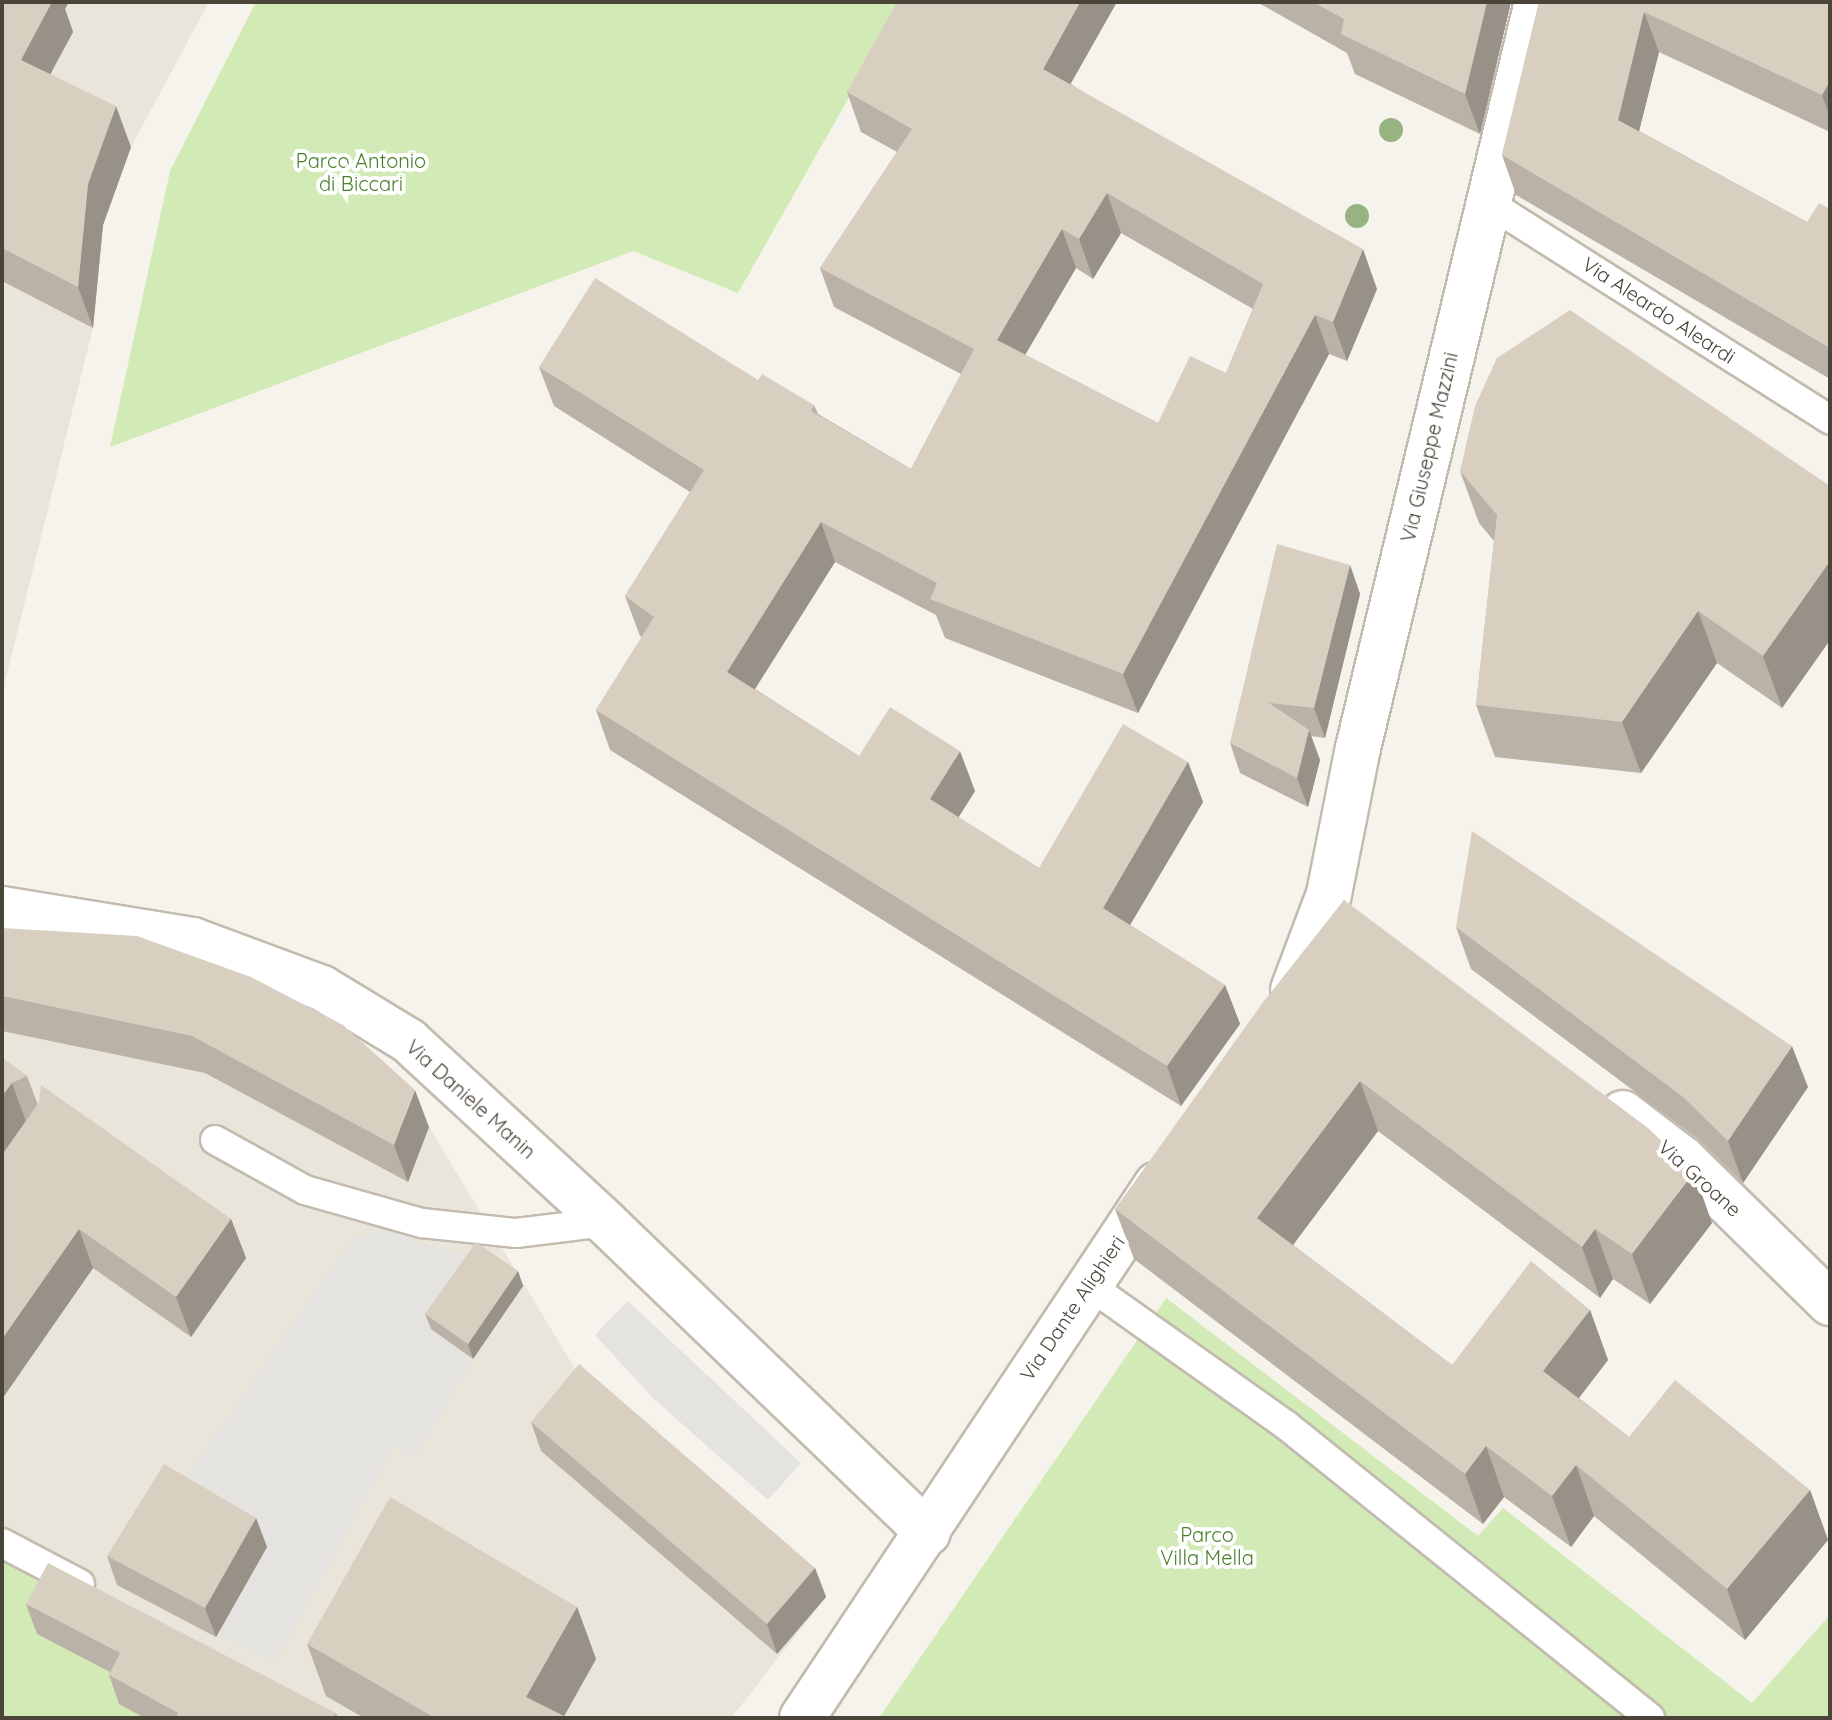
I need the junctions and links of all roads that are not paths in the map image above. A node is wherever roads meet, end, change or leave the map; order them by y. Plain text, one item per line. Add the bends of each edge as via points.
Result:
1 (1537, 2) edge
2 (1487, 202) junction
3 (1830, 420) edge
4 (1329, 894) junction
5 (2, 909) edge
6 (1364, 919) edge
7 (1271, 1023) edge
8 (1596, 1092) edge
9 (215, 1140) dead end
10 (1183, 1147) edge
11 (605, 1222) junction
12 (1086, 1283) junction
13 (1830, 1303) edge
14 (928, 1533) junction
15 (2, 1543) edge
16 (112, 1601) edge
17 (802, 1718) edge
18 (1650, 1718) edge

1 - 2 street, Via Giuseppe Mazzini
2 - 3 lane, Via Aleardo Aleardi
2 - 4 street, Via Giuseppe Mazzini via 1358,748
4 - 6 street
4 - 7 street via 1306,961
5 - 11 street, Via Daniele Manin via 193,940 322,988 409,1041
8 - 13 street, Via Groane via 1683,1159
9 - 11 lane via 305,1190 422,1223 516,1233
10 - 12 street, Via Dante Alighieri
11 - 14 street, Via Daniele Manin
12 - 14 street, Via Dante Alighieri
12 - 18 lane via 1286,1425
14 - 17 street, Via Dante Alighieri
15 - 16 lane

